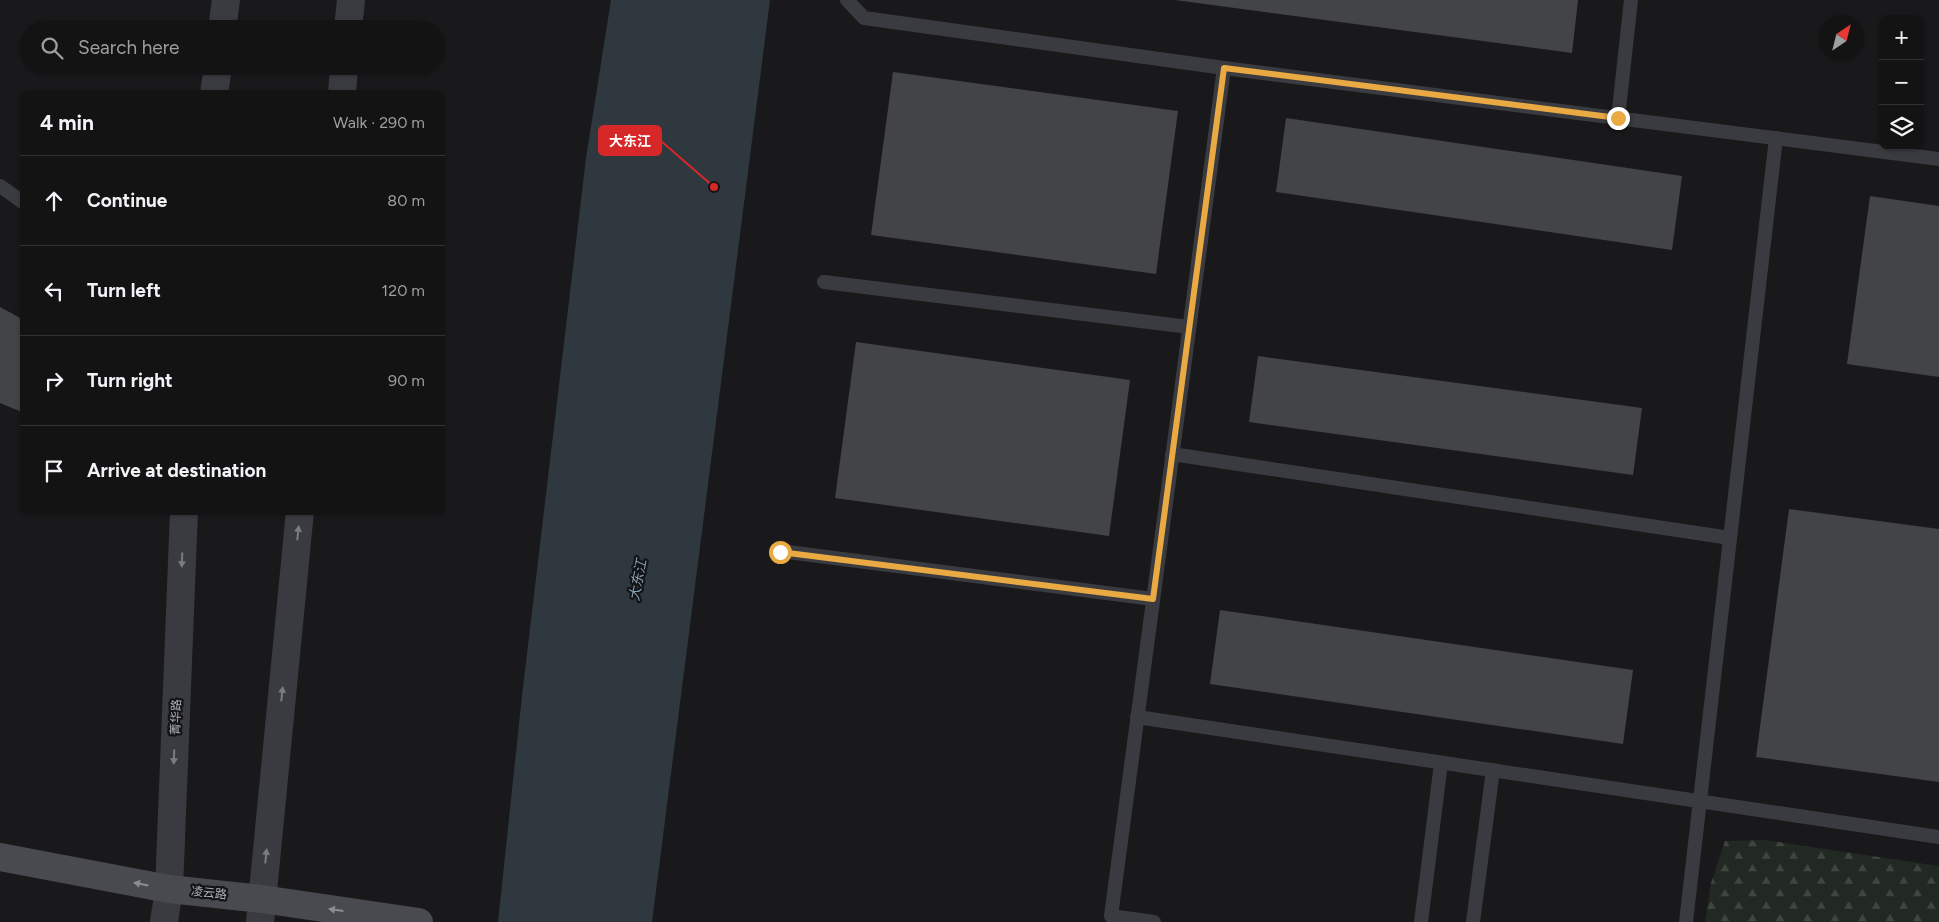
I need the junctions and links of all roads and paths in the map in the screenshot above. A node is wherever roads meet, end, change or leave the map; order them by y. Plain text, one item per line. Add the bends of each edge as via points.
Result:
1 (226, 0) edge
2 (351, 0) edge
3 (847, 0) edge
4 (1631, 0) edge
5 (223, 20) edge
6 (349, 20) edge
7 (1224, 68) junction
8 (217, 75) edge
9 (343, 75) edge
10 (215, 90) edge
11 (342, 90) edge
12 (1618, 118) junction
13 (1776, 138) junction
14 (1939, 159) edge
15 (0, 186) edge
16 (20, 200) edge
17 (824, 282) dead end
18 (1189, 327) junction
19 (1172, 454) junction
20 (184, 515) edge
21 (300, 515) edge
22 (1730, 538) junction
23 (780, 552) dead end
24 (1153, 599) junction
25 (1137, 717) junction
26 (1441, 763) junction
27 (1493, 770) junction
28 (1700, 801) junction
29 (1939, 837) edge
30 (0, 857) edge
31 (169, 889) junction
32 (261, 910) edge
33 (164, 922) edge
34 (419, 922) edge
35 (1154, 922) edge
36 (1421, 922) edge
37 (1474, 922) edge
38 (1686, 922) edge

1 - 5 street
2 - 6 street
3 - 7 lane via 864,18
4 - 12 lane
7 - 12 lane
7 - 18 lane
8 - 10 street
9 - 11 street
12 - 13 lane
13 - 14 lane
13 - 22 lane
15 - 16 lane
17 - 18 lane
18 - 19 lane
19 - 22 lane
19 - 24 lane
20 -> 31 street, 菁华路
32 -> 21 street
22 - 28 lane
23 - 24 lane
24 - 25 lane
25 - 26 lane
25 - 35 lane via 1111,916
26 - 27 lane
26 - 36 lane
27 - 28 lane
27 - 37 lane
28 - 29 lane
28 - 38 lane
31 -> 30 main road, 凌云路
31 - 32 main road, 凌云路
31 - 33 street, 菁华路
34 -> 32 main road, 凌云路

